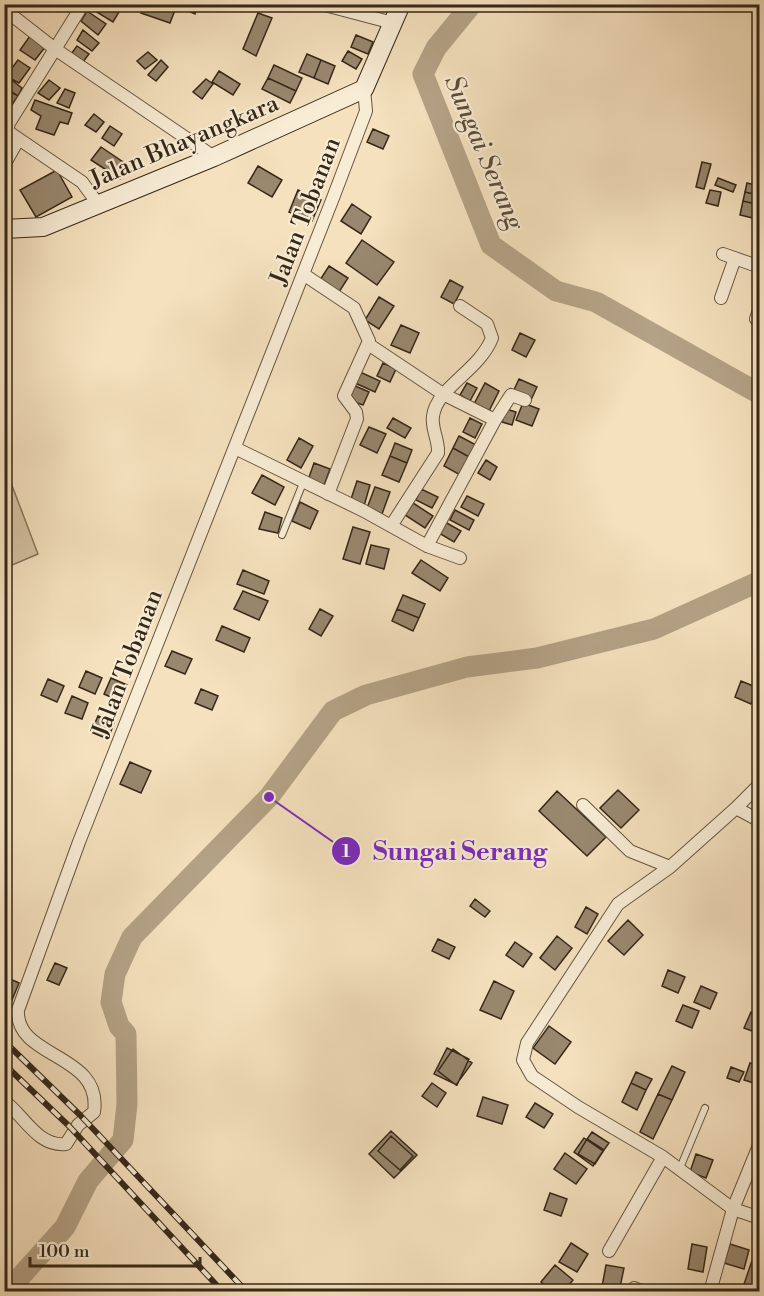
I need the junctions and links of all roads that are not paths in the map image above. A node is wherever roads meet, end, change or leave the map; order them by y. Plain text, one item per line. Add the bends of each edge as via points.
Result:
1 (11, 4) edge
2 (83, 4) edge
3 (263, 4) edge
4 (278, 4) edge
5 (321, 4) edge
6 (401, 4) edge
7 (393, 24) junction
8 (55, 49) junction
9 (368, 83) junction
10 (18, 140) junction
11 (214, 157) junction
12 (4, 165) edge
13 (98, 204) junction
14 (43, 227) junction
15 (4, 229) edge
16 (4, 242) edge
17 (759, 267) edge
18 (303, 274) junction
19 (721, 298) dead end
20 (460, 306) dead end
21 (368, 344) junction
22 (443, 394) junction
23 (525, 400) dead end
24 (495, 420) junction
25 (235, 448) junction
26 (303, 483) junction
27 (328, 494) junction
28 (391, 526) junction
29 (282, 535) dead end
30 (427, 546) junction
31 (460, 558) dead end
32 (759, 784) edge
33 (583, 805) dead end
34 (736, 808) junction
35 (759, 821) edge
36 (669, 867) junction
37 (4, 1101) edge
38 (705, 1108) dead end
39 (759, 1143) edge
40 (663, 1157) junction
41 (680, 1168) junction
42 (733, 1209) junction
43 (759, 1218) edge
44 (609, 1251) dead end
45 (710, 1292) edge

1 - 8 street via 14,17
2 - 8 street
3 - 4 street
5 - 7 street
6 - 7 main road
7 - 9 main road
8 - 10 street via 9,123 8,133
8 - 11 street
9 - 11 main road, Jalan Bhayangkara
9 - 18 street, Jalan Tobanan via 366,111
10 - 12 street
10 - 13 street via 82,182
11 - 13 main road, Jalan Bhayangkara
13 - 14 main road, Jalan Bhayangkara
14 - 15 main road, Jalan Bhayangkara
14 - 16 main road
17 - 19 street via 729,256
18 - 21 street via 354,308
18 - 25 street, Jalan Tobanan
20 - 22 street via 488,324 492,338 480,360
21 - 22 street
21 - 27 street via 344,396 357,419
22 - 24 street
22 - 28 street via 432,419 438,453
23 - 24 street via 511,395
24 - 30 street
25 - 26 street
25 - 37 street, Jalan Tobanan via 79,842 18,1010 17,1021 25,1035 93,1086 94,1112 78,1125 66,1144 59,1145 41,1137
26 - 27 street
26 - 29 lane
27 - 28 street
28 - 30 street
30 - 31 street
32 - 34 street
33 - 36 street via 630,851
34 - 35 street
34 - 36 street
36 - 40 street via 618,904 526,1043 523,1060 532,1076
38 - 41 lane
39 - 42 street
40 - 41 street
40 - 44 street
41 - 42 street
42 - 43 street
42 - 45 street

